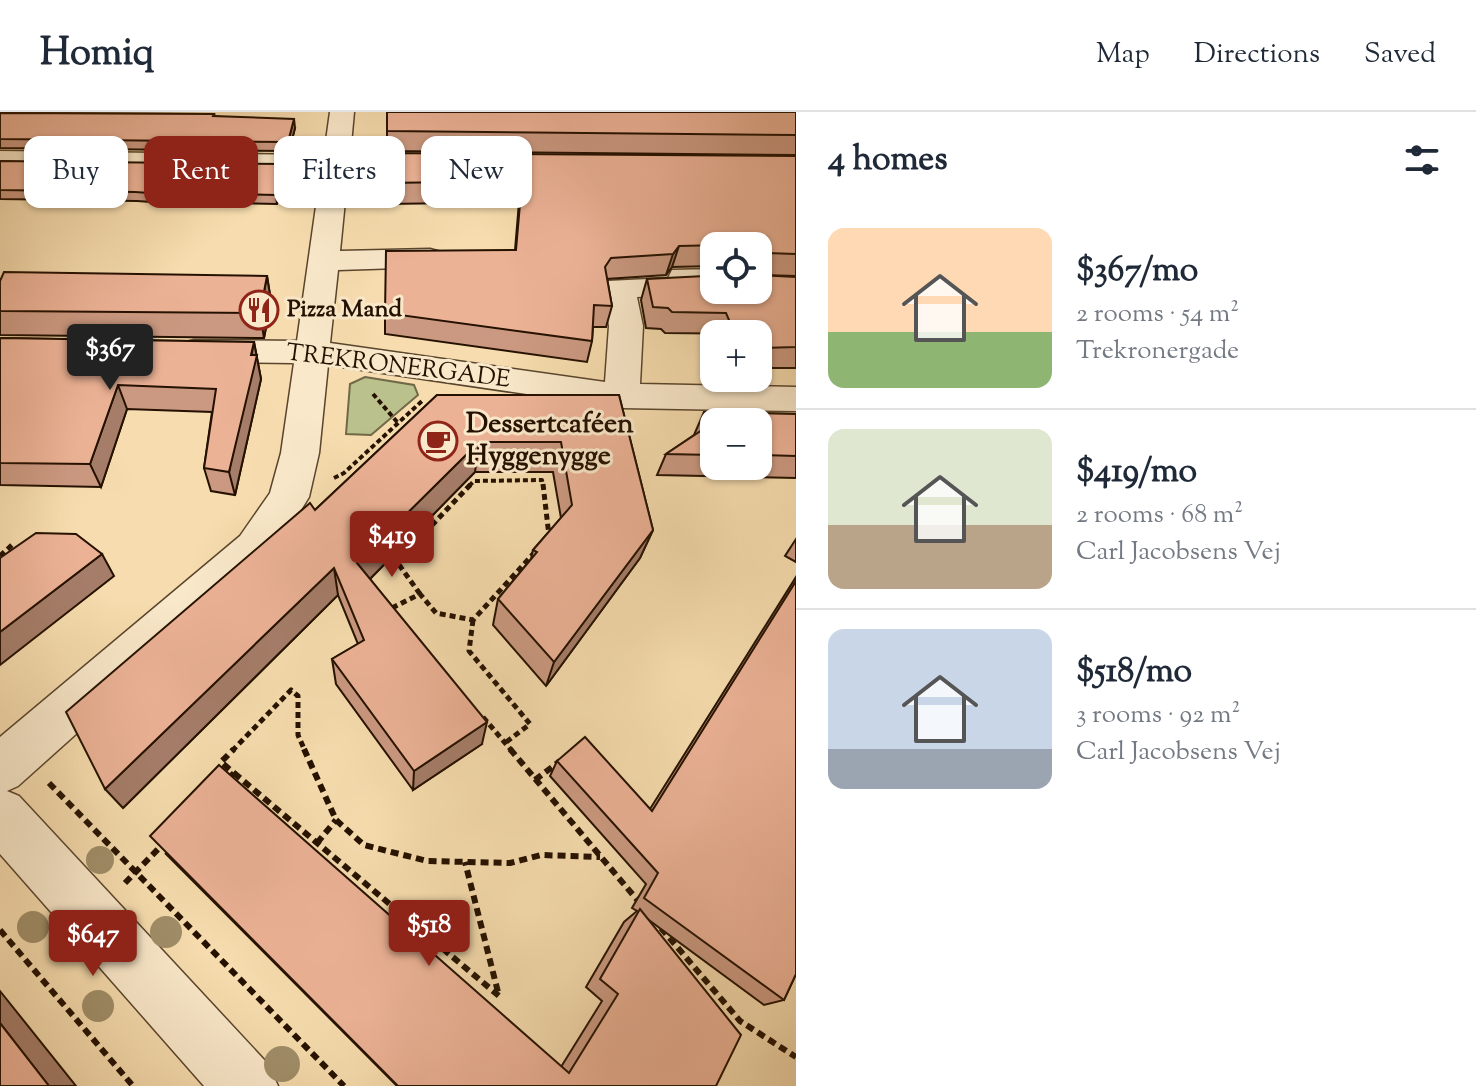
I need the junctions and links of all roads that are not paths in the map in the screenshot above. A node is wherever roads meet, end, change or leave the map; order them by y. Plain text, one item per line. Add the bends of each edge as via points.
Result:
1 (342, 112) edge
2 (338, 136) edge
3 (0, 159) edge
4 (274, 162) edge
5 (329, 208) edge
6 (430, 258) edge
7 (324, 261) junction
8 (700, 278) edge
9 (160, 350) edge
10 (313, 352) junction
11 (622, 396) junction
12 (796, 399) edge
13 (9, 760) edge
14 (0, 814) edge
15 (246, 1086) edge

1 - 2 street
3 - 4 street
5 - 7 street
6 - 7 street
7 - 10 street
8 - 11 street via 683,277 686,287 619,288 626,326
9 - 10 street, TREKRONERGADE
10 - 11 street, TREKRONERGADE
10 - 13 street via 289,497 255,548
11 - 12 street, TREKRONERGADE
14 - 15 street

